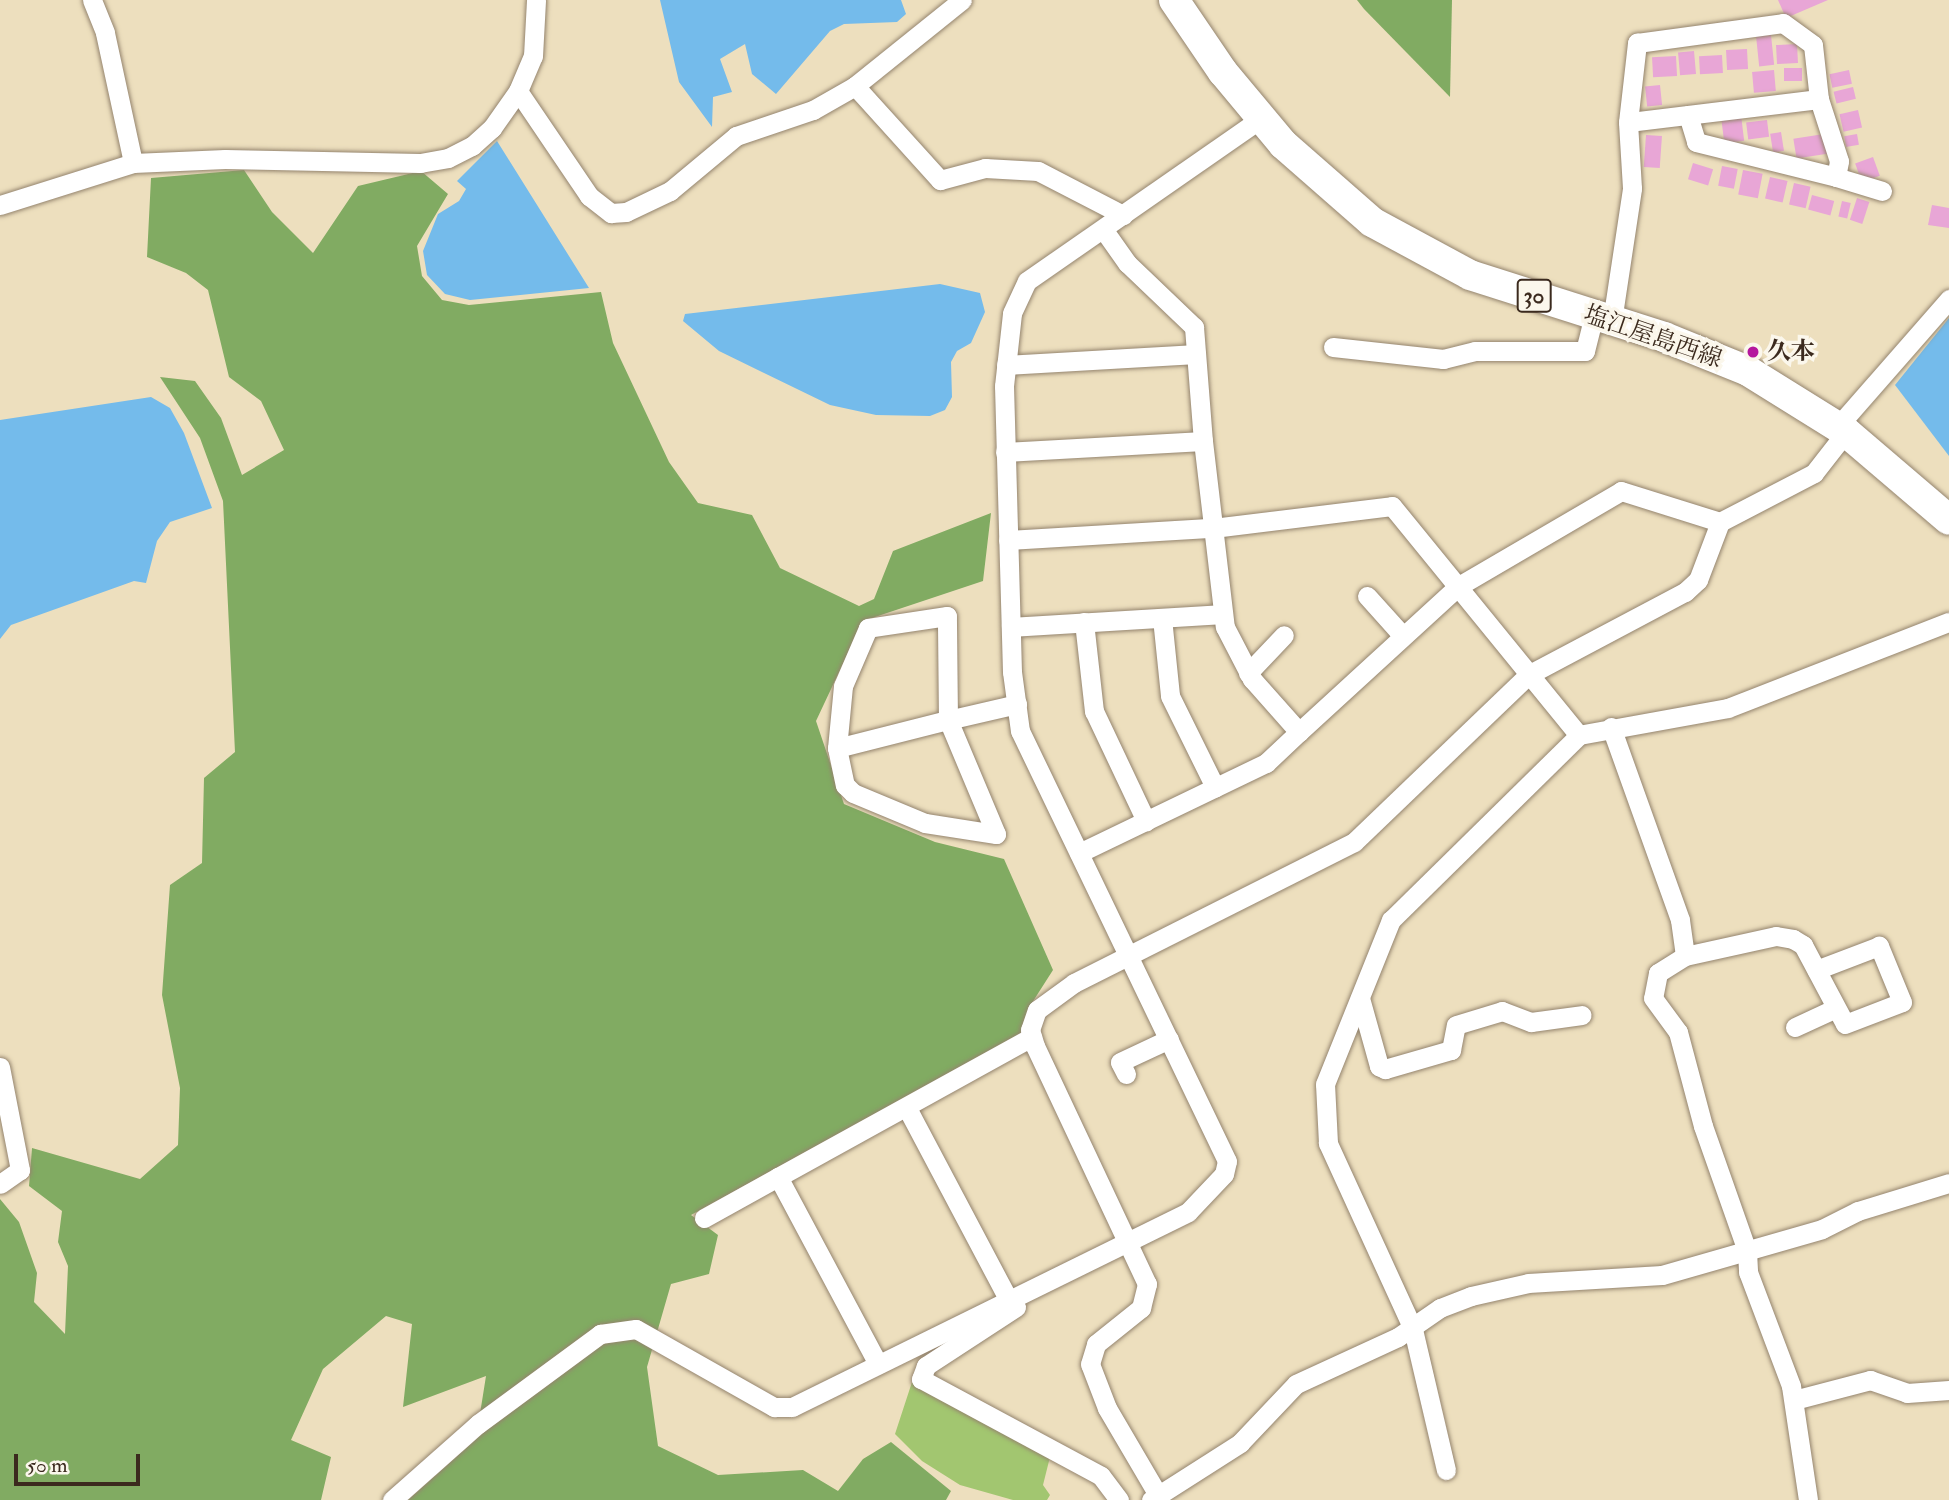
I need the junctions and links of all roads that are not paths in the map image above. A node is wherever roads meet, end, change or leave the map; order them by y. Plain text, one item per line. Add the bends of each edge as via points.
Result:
1 (92, 0) edge
2 (536, 0) edge
3 (962, 0) edge
4 (1174, 0) edge
5 (855, 86) junction
6 (518, 91) junction
7 (1819, 100) junction
8 (1688, 115) junction
9 (1261, 119) junction
10 (1628, 122) junction
11 (133, 163) junction
12 (1836, 177) junction
13 (1882, 191) dead end
14 (0, 205) edge
15 (1123, 215) junction
16 (1103, 229) junction
17 (1949, 299) edge
18 (1603, 318) junction
19 (1333, 347) dead end
20 (1196, 354) junction
21 (1006, 365) junction
22 (1842, 429) junction
23 (1203, 440) junction
24 (1006, 452) junction
25 (1949, 520) edge
26 (1720, 522) junction
27 (1213, 528) junction
28 (1008, 540) junction
29 (1457, 587) junction
30 (1367, 596) dead end
31 (1223, 614) junction
32 (1162, 618) junction
33 (1084, 622) junction
34 (1949, 622) edge
35 (1011, 627) junction
36 (1284, 635) dead end
37 (1402, 635) junction
38 (1248, 673) junction
39 (1528, 675) junction
40 (1017, 704) junction
41 (948, 720) junction
42 (1611, 727) junction
43 (1299, 732) junction
44 (1579, 735) junction
45 (836, 748) junction
46 (1215, 787) junction
47 (1146, 821) junction
48 (1079, 853) junction
49 (1685, 956) junction
50 (1130, 958) junction
51 (1816, 970) junction
52 (1360, 998) junction
53 (1836, 1008) junction
54 (1582, 1015) dead end
55 (1795, 1027) dead end
56 (1032, 1037) junction
57 (1169, 1039) junction
58 (0, 1067) edge
59 (1126, 1074) dead end
60 (907, 1108) junction
61 (778, 1177) junction
62 (1949, 1183) edge
63 (0, 1184) edge
64 (704, 1218) dead end
65 (1129, 1240) junction
66 (1747, 1251) junction
67 (1094, 1257) junction
68 (1008, 1299) junction
69 (1413, 1329) junction
70 (878, 1364) junction
71 (1949, 1390) edge
72 (1794, 1400) junction
73 (1446, 1470) dead end
74 (1154, 1498) edge
75 (392, 1500) edge
76 (1119, 1500) edge
77 (1808, 1500) edge

1 - 11 street via 106,33
2 - 6 street via 533,56
3 - 5 street
4 - 9 main road, 塩江屋島西線 / 30
5 - 6 street via 813,110 751,128 649,204 611,213 589,196
5 - 15 street via 940,180 985,168 1038,172
6 - 11 street via 492,128 472,146 448,158 420,163 225,159
7 - 8 street
7 - 10 street via 1813,44 1783,23 1637,43
7 - 12 street via 1839,161
8 - 10 street
8 - 12 street via 1696,142
9 - 15 street
9 - 18 main road, 塩江屋島西線 / 30 via 1342,200 1392,236 1470,275
10 - 18 street via 1632,188
11 - 14 street
12 - 13 street
15 - 16 street
16 - 20 street via 1127,263 1188,317 1194,327
16 - 21 street via 1027,281 1012,313
17 - 22 street
18 - 19 street via 1586,351 1475,351 1443,359
18 - 22 main road, 塩江屋島西線 / 30 via 1748,371
20 - 21 street
20 - 23 street
21 - 24 street
22 - 25 main road, 塩江屋島西線 / 30
22 - 26 street via 1814,473
23 - 24 street
23 - 27 street
24 - 28 street
26 - 29 street via 1621,491
26 - 39 street via 1698,580 1685,592
27 - 28 street
27 - 29 street via 1392,506
27 - 31 street
28 - 35 street
29 - 37 street
29 - 39 street
30 - 37 street
31 - 32 street
31 - 38 street via 1237,657
32 - 33 street
32 - 46 street via 1170,695
33 - 35 street
33 - 47 street via 1094,711
34 - 42 street via 1741,704
35 - 40 street
36 - 38 street
37 - 43 street
38 - 43 street
39 - 44 street
39 - 50 street via 1354,842
40 - 41 street
40 - 48 street via 1020,731
41 - 45 street
41 - 45 street via 947,616 868,628 842,686
41 - 45 street via 996,834 925,823 853,793 845,785
42 - 44 street
42 - 49 street via 1680,920
43 - 46 street via 1266,763
44 - 52 street via 1391,919
46 - 47 street
47 - 48 street
48 - 50 street
49 - 51 street via 1776,936 1803,945
49 - 66 street via 1658,973 1653,998 1678,1032 1703,1126
50 - 56 street via 1073,983 1037,1010
50 - 57 street
51 - 53 street
51 - 53 street via 1879,946 1902,1002 1845,1024
52 - 54 street via 1379,1066 1385,1069 1451,1050 1456,1025 1502,1011 1531,1022
52 - 69 street via 1325,1084 1324,1125 1328,1143
53 - 55 street
56 - 60 street
56 - 65 street
57 - 59 street via 1120,1062
57 - 65 street via 1227,1161 1224,1174 1188,1212
58 - 63 street via 20,1170
60 - 61 street
60 - 68 street
61 - 64 street
61 - 70 street
62 - 66 street
65 - 67 street
65 - 74 street via 1147,1284 1141,1308 1096,1344 1090,1364 1107,1408
66 - 69 street via 1662,1275 1516,1286 1440,1308
66 - 72 street via 1748,1272
67 - 68 street
67 - 76 street via 926,1366 921,1379 1101,1476
68 - 70 street
69 - 73 street
69 - 74 street via 1296,1384 1240,1443
70 - 75 street via 785,1408 774,1407 636,1329 600,1334 478,1424
71 - 72 street via 1907,1393 1870,1380
72 - 77 street

